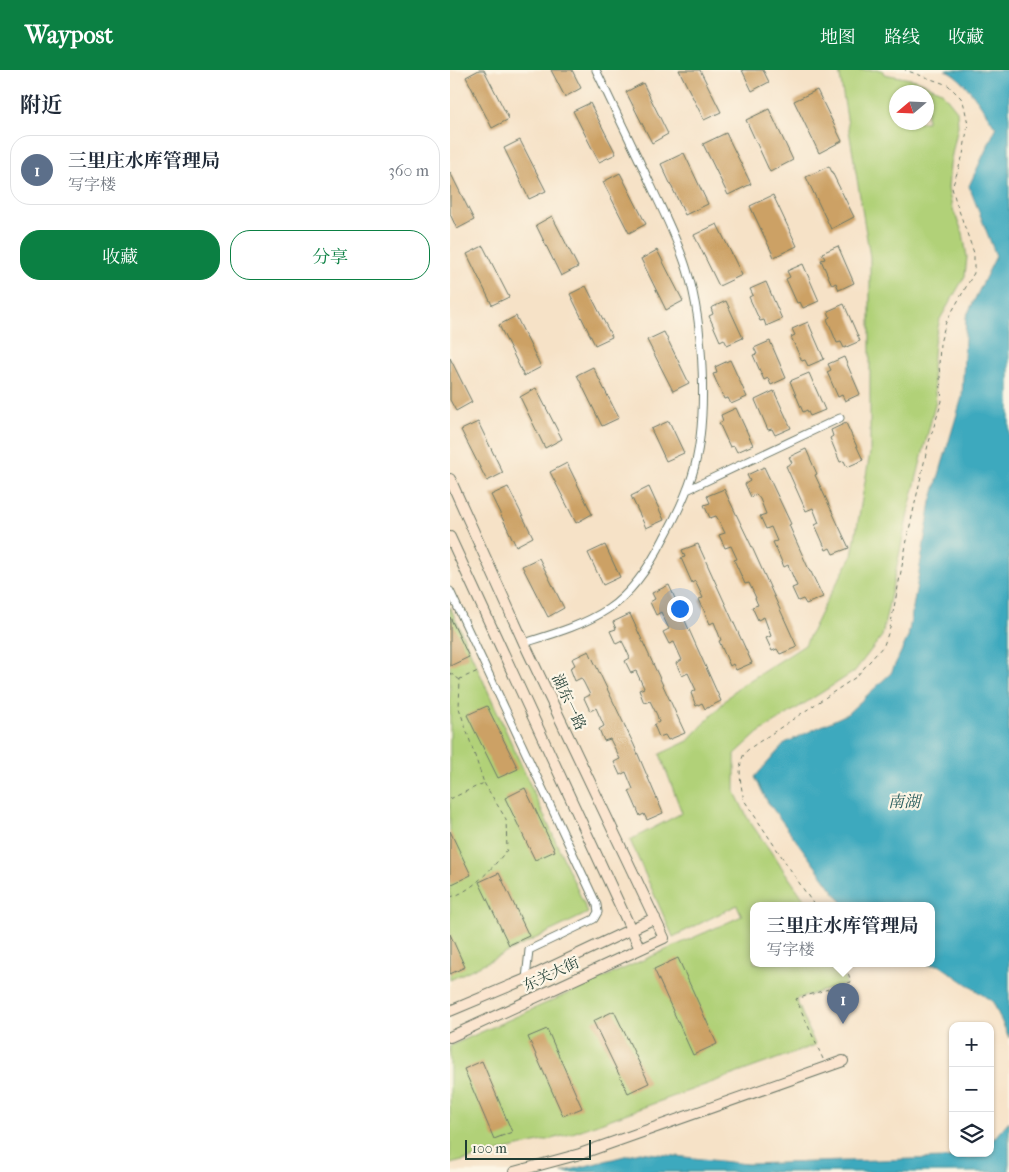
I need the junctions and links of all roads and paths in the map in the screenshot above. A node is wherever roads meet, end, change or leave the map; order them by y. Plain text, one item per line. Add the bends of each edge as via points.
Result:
1 (596, 70) edge
2 (905, 70) edge
3 (840, 418) dead end
4 (450, 478) edge
5 (687, 490) junction
6 (450, 536) edge
7 (450, 591) edge
8 (524, 643) junction
9 (485, 667) junction
10 (450, 673) edge
11 (460, 680) junction
12 (484, 783) junction
13 (450, 800) edge
14 (450, 897) edge
15 (812, 902) edge
16 (655, 918) junction
17 (630, 929) junction
18 (664, 938) joint
19 (640, 949) junction
20 (847, 967) edge
21 (526, 979) junction
22 (450, 1011) edge
23 (450, 1037) edge
24 (843, 1061) dead end
25 (826, 1067) junction
26 (514, 1172) edge

1 - 5 street via 676,238 694,294 701,351 702,417 693,475
2 - 15 path via 948,85 964,105 968,124 963,155 952,188 974,253 974,273 946,322 940,343 942,401 928,445 884,645 856,677 744,753 741,783 744,800
3 - 5 street
4 - 8 main road, 湖东一路
5 - 8 street via 648,567 631,588 609,608 578,626
6 - 17 main road
7 - 9 street
8 - 16 main road, 湖东一路
9 - 11 path
9 - 21 street via 598,905 594,919 529,950
10 - 11 path
11 - 12 path via 458,708
12 - 13 path
12 - 14 path via 506,819 508,850 490,871 458,896
16 - 17 main road, 东关大街
16 - 18 main road, 湖东一路
17 - 19 main road
17 - 21 main road, 东关大街
18 - 19 main road, 东关大街
19 - 23 main road, 东关大街
20 - 25 path via 851,982 796,998
21 - 22 main road, 东关大街
24 - 25 main road
25 - 26 main road via 580,1154

